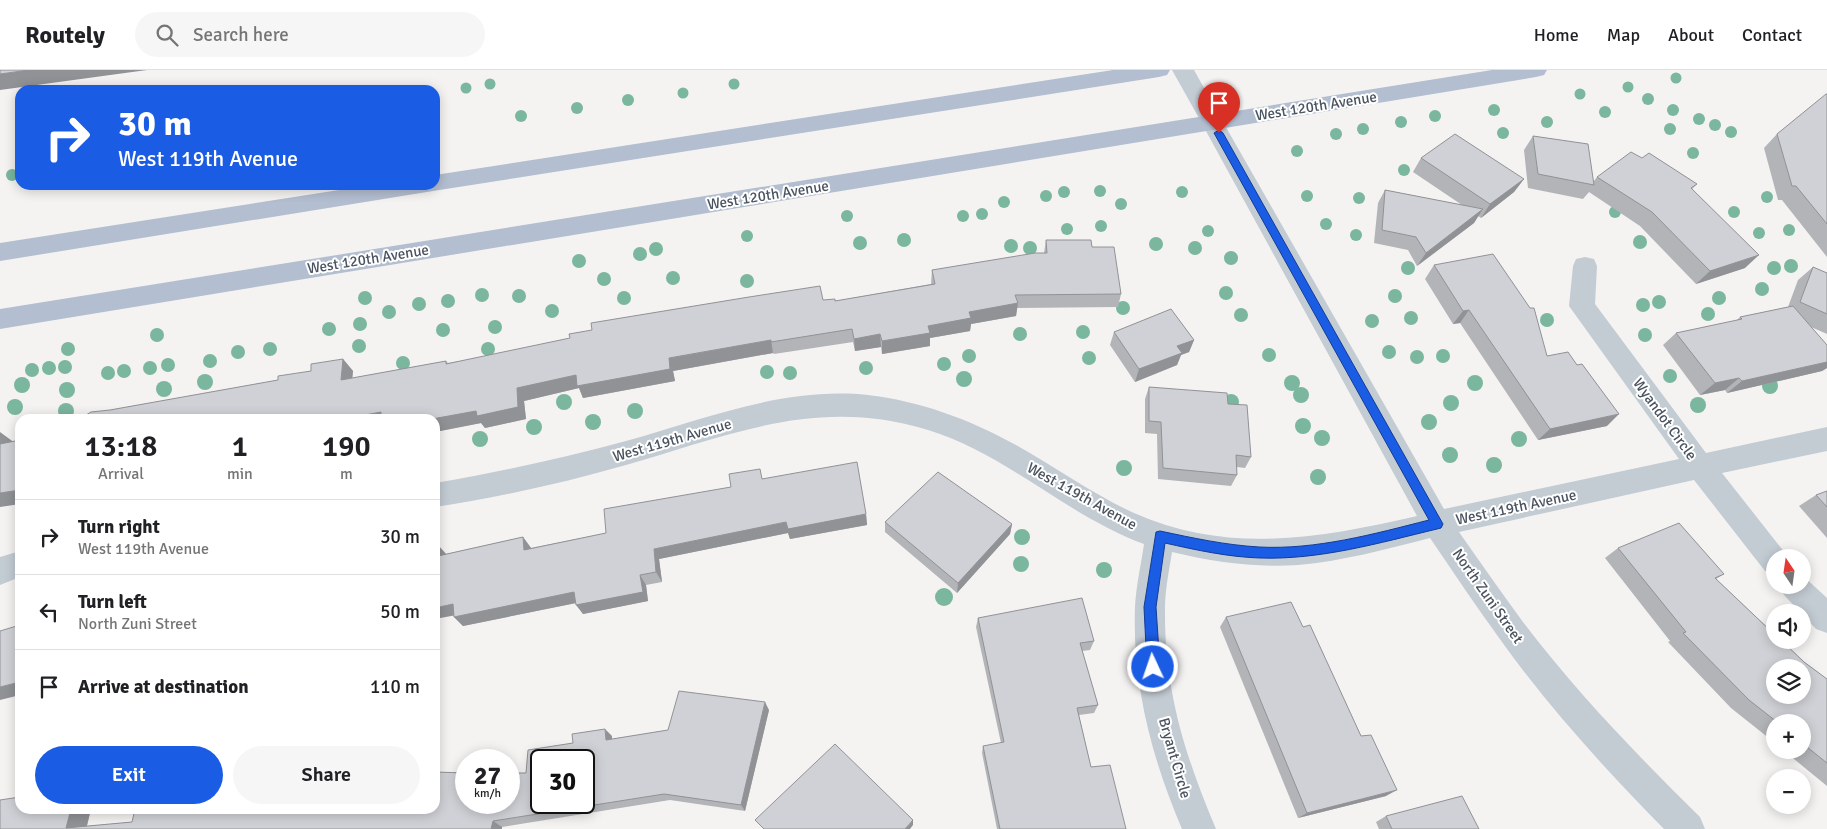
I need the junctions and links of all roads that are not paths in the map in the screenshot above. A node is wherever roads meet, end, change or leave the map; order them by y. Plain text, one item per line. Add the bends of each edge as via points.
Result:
1 (1160, 70) edge
2 (1183, 70) edge
3 (1536, 70) edge
4 (1212, 122) junction
5 (440, 183) edge
6 (393, 190) edge
7 (0, 252) edge
8 (1585, 266) dead end
9 (0, 319) edge
10 (1827, 438) edge
11 (1700, 466) junction
12 (440, 494) edge
13 (1437, 524) junction
14 (1160, 536) junction
15 (1766, 550) edge
16 (15, 566) edge
17 (0, 571) edge
18 (1803, 594) edge
19 (1827, 619) edge
20 (1199, 829) edge
21 (1688, 829) edge

1 - 5 main road
2 - 4 street, North Zuni Street
3 - 4 main road, West 120th Avenue
4 - 9 main road, West 120th Avenue
4 - 13 street, North Zuni Street
6 - 7 main road
8 - 11 street, Wyandot Circle via 1582,306
10 - 11 street, West 119th Avenue
11 - 13 street, West 119th Avenue
11 - 15 street, Wyandot Circle
12 - 14 street, West 119th Avenue via 574,468 760,414 800,407 843,405 885,408 928,418 967,433 1116,518
13 - 14 street, West 119th Avenue via 1360,542 1310,550 1268,552 1206,546
13 - 21 street, North Zuni Street via 1513,633 1574,708 1626,767
14 - 20 street, Bryant Circle via 1150,607 1153,667 1166,739
16 - 17 street
18 - 19 street

